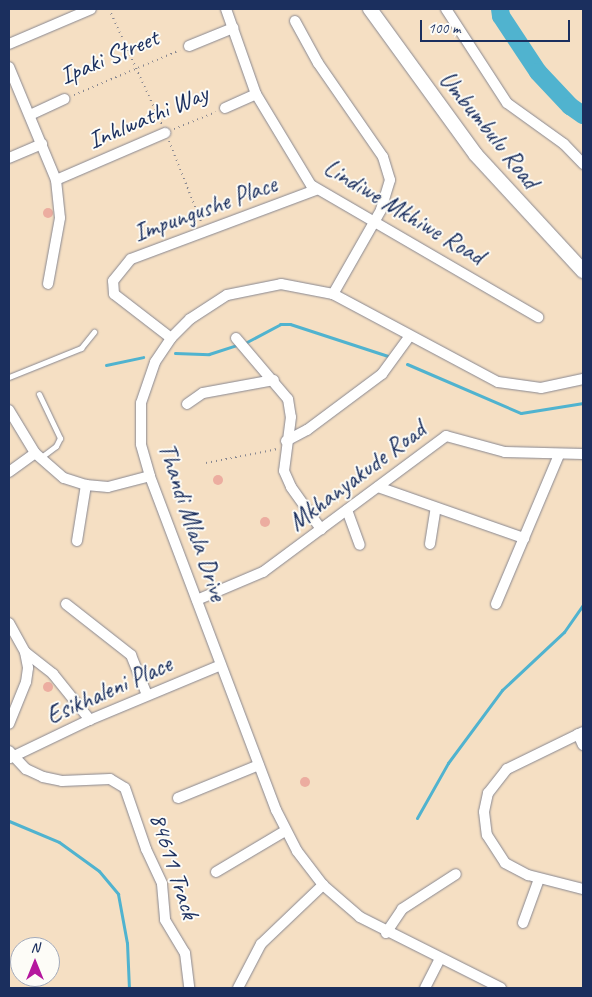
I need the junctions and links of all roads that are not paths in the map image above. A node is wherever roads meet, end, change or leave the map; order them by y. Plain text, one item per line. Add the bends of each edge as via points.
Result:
1 (91, 9) edge
2 (226, 9) edge
3 (370, 9) edge
4 (446, 9) edge
5 (295, 21) dead end
6 (233, 28) junction
7 (9, 44) edge
8 (189, 46) road end
9 (9, 67) edge
10 (256, 94) junction
11 (65, 99) road end
12 (225, 108) road end
13 (30, 115) junction
14 (165, 132) road end
15 (42, 144) junction
16 (9, 158) edge
17 (583, 164) edge
18 (56, 180) junction
19 (316, 190) junction
20 (374, 223) junction
21 (583, 271) edge
22 (48, 284) dead end
23 (332, 294) junction
24 (538, 317) dead end
25 (94, 332) dead end
26 (409, 337) junction
27 (171, 338) junction
28 (236, 338) dead end
29 (9, 377) edge
30 (583, 379) edge
31 (274, 380) junction
32 (39, 394) dead end
33 (187, 404) dead end
34 (9, 410) edge
35 (286, 444) junction
36 (559, 454) junction
37 (583, 454) edge
38 (37, 456) junction
39 (9, 472) edge
40 (150, 476) junction
41 (86, 485) junction
42 (378, 487) junction
43 (436, 508) junction
44 (347, 510) junction
45 (321, 529) junction
46 (524, 538) junction
47 (77, 541) dead end
48 (430, 544) dead end
49 (360, 546) dead end
50 (197, 600) junction
51 (66, 604) dead end
52 (496, 604) dead end
53 (9, 623) edge
54 (25, 652) junction
55 (221, 665) junction
56 (147, 695) junction
57 (90, 720) junction
58 (9, 724) edge
59 (581, 733) edge
60 (583, 745) edge
61 (10, 755) edge
62 (260, 765) junction
63 (178, 798) dead end
64 (285, 831) junction
65 (216, 872) dead end
66 (456, 874) dead end
67 (539, 879) junction
68 (323, 885) junction
69 (583, 889) edge
70 (523, 923) dead end
71 (386, 933) junction
72 (440, 960) junction
73 (189, 988) edge
74 (238, 988) edge
75 (425, 988) edge
76 (501, 988) edge

1 - 7 street
2 - 6 street, Lindiwe Mkhiwe Road
3 - 21 main road, Umbumbulu Road via 476,155
4 - 17 street via 507,103 564,144
5 - 20 street via 318,63 387,165 389,188
6 - 8 street, Ipaki Street
6 - 10 street, Lindiwe Mkhiwe Road
9 - 13 street
10 - 12 street, Inhlwathi Way
10 - 19 street, Lindiwe Mkhiwe Road
11 - 13 street, Ipaki Street
13 - 15 street
14 - 18 street, Inhlwathi Way
15 - 16 street
15 - 18 street
18 - 22 street via 60,226
19 - 20 street, Lindiwe Mkhiwe Road
19 - 27 street, Impungushe Place via 206,233 138,255 113,281 113,290 118,298
20 - 23 street
20 - 24 street, Lindiwe Mkhiwe Road
23 - 26 street, Thandi Mlala Drive
23 - 27 street, Thandi Mlala Drive via 295,285 248,289 209,305
25 - 29 lane via 81,348
26 - 30 street, Thandi Mlala Drive via 479,374 512,385 541,388
26 - 35 street via 382,374
27 - 40 street, Thandi Mlala Drive via 155,362 142,403 141,444
28 - 31 street
31 - 33 street via 203,393
31 - 35 street via 290,406
32 - 38 lane via 60,438 56,446
34 - 38 street
35 - 45 street via 286,478
36 - 37 street, Mkhanyakude Road
36 - 42 street, Mkhanyakude Road via 505,452 446,436
36 - 46 street
38 - 39 street
38 - 41 street via 64,478
40 - 41 street via 120,486
40 - 50 street, Thandi Mlala Drive
41 - 47 street
42 - 43 street
42 - 44 street, Mkhanyakude Road
43 - 46 street
43 - 48 street
44 - 45 street, Mkhanyakude Road
44 - 49 street
45 - 50 street, Mkhanyakude Road via 263,572
46 - 52 street
50 - 55 street, Thandi Mlala Drive
51 - 56 street via 130,656
53 - 54 street
54 - 57 street via 52,674
54 - 58 street via 28,675
55 - 56 street, Esikhaleni Place
55 - 62 street, Thandi Mlala Drive
56 - 57 street, Esikhaleni Place
57 - 61 street, Esikhaleni Place
59 - 60 street
59 - 67 street via 507,769 493,784 485,803 484,823 497,855 514,869
61 - 73 street, 84611 Track via 26,769 53,780 110,779 125,788 146,850 162,884 165,920 185,953
62 - 63 street
62 - 64 street, Thandi Mlala Drive
64 - 65 street
64 - 68 street, Thandi Mlala Drive
66 - 71 street via 402,909
67 - 69 street
67 - 70 street
68 - 71 street, Thandi Mlala Drive via 347,908
68 - 74 street via 261,944
71 - 72 street, Thandi Mlala Drive
72 - 75 street
72 - 76 street, Thandi Mlala Drive

